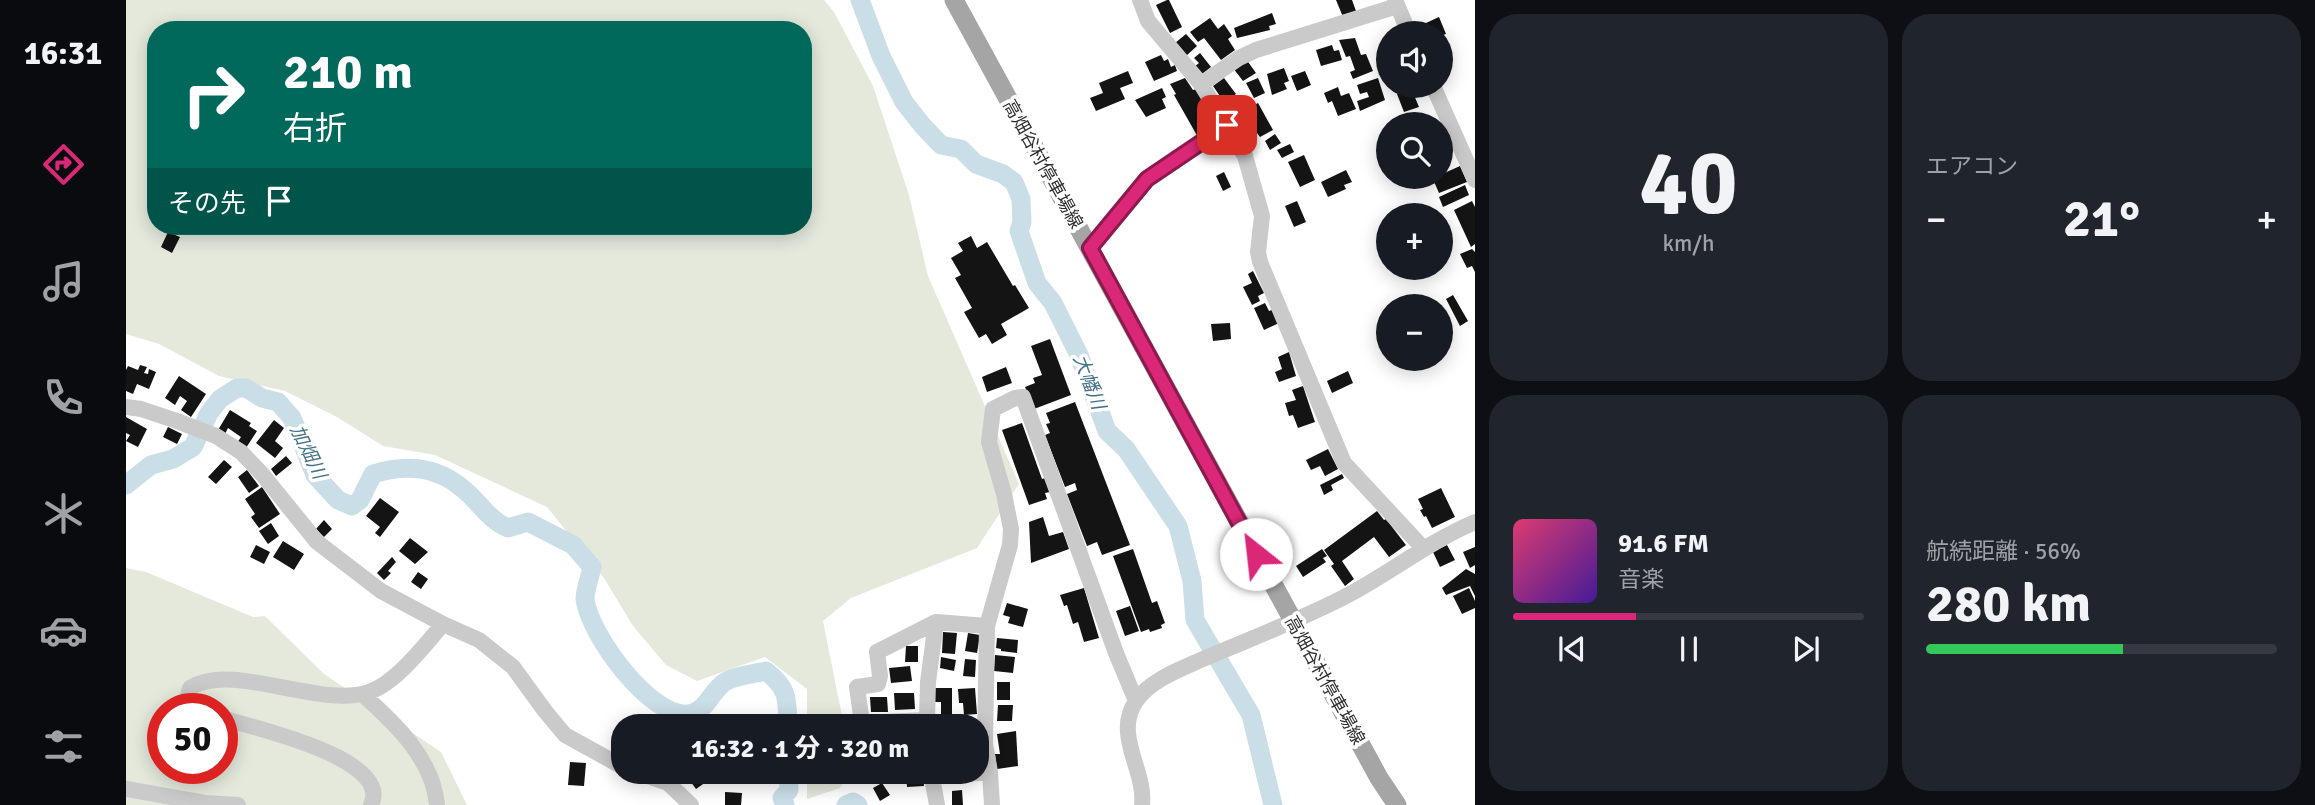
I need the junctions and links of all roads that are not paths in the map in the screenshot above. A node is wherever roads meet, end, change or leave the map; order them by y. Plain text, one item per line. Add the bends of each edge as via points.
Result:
1 (954, 0) edge
2 (1140, 0) edge
3 (1396, 3) edge
4 (1404, 21) edge
5 (1201, 85) junction
6 (1438, 98) edge
7 (1227, 125) junction
8 (1475, 180) edge
9 (1090, 248) junction
10 (126, 407) edge
11 (1475, 522) edge
12 (1423, 548) junction
13 (1294, 621) junction
14 (936, 622) junction
15 (443, 624) junction
16 (986, 626) junction
17 (189, 693) edge
18 (362, 694) junction
19 (1136, 701) junction
20 (861, 714) edge
21 (927, 714) edge
22 (238, 722) edge
23 (611, 760) edge
24 (990, 772) joint
25 (669, 784) edge
26 (933, 784) edge
27 (126, 789) edge
28 (238, 805) edge
29 (371, 805) edge
30 (437, 805) edge
31 (691, 805) edge
32 (937, 805) edge
33 (992, 805) edge
34 (1142, 805) edge
35 (1397, 805) edge

1 - 9 main road, 高畑谷村停車場線
2 - 5 street via 1148,21
3 - 4 street
3 - 5 street via 1256,50
5 - 7 street
6 - 8 street
7 - 9 street via 1147,179
7 - 12 street via 1245,156 1262,216 1260,262 1344,463
9 - 13 main road, 高畑谷村停車場線
10 - 15 street via 216,436 242,452 317,542 381,592
11 - 12 street
12 - 13 street via 1349,594
13 - 19 street via 1191,664 1150,687
13 - 35 main road, 高畑谷村停車場線
14 - 16 street
14 - 20 street via 877,652 878,684 857,687
14 - 21 street
15 - 18 street via 410,663
15 - 23 street via 479,640 513,667 565,735
16 - 19 street via 1011,529 989,442 993,409 1023,397
16 - 24 street via 985,744
17 - 18 street via 205,680 316,694
18 - 30 street via 403,734 431,776
19 - 34 street via 1128,731
22 - 29 street via 334,754 368,780 374,792
24 - 33 street
25 - 31 street
26 - 32 street
27 - 28 street

